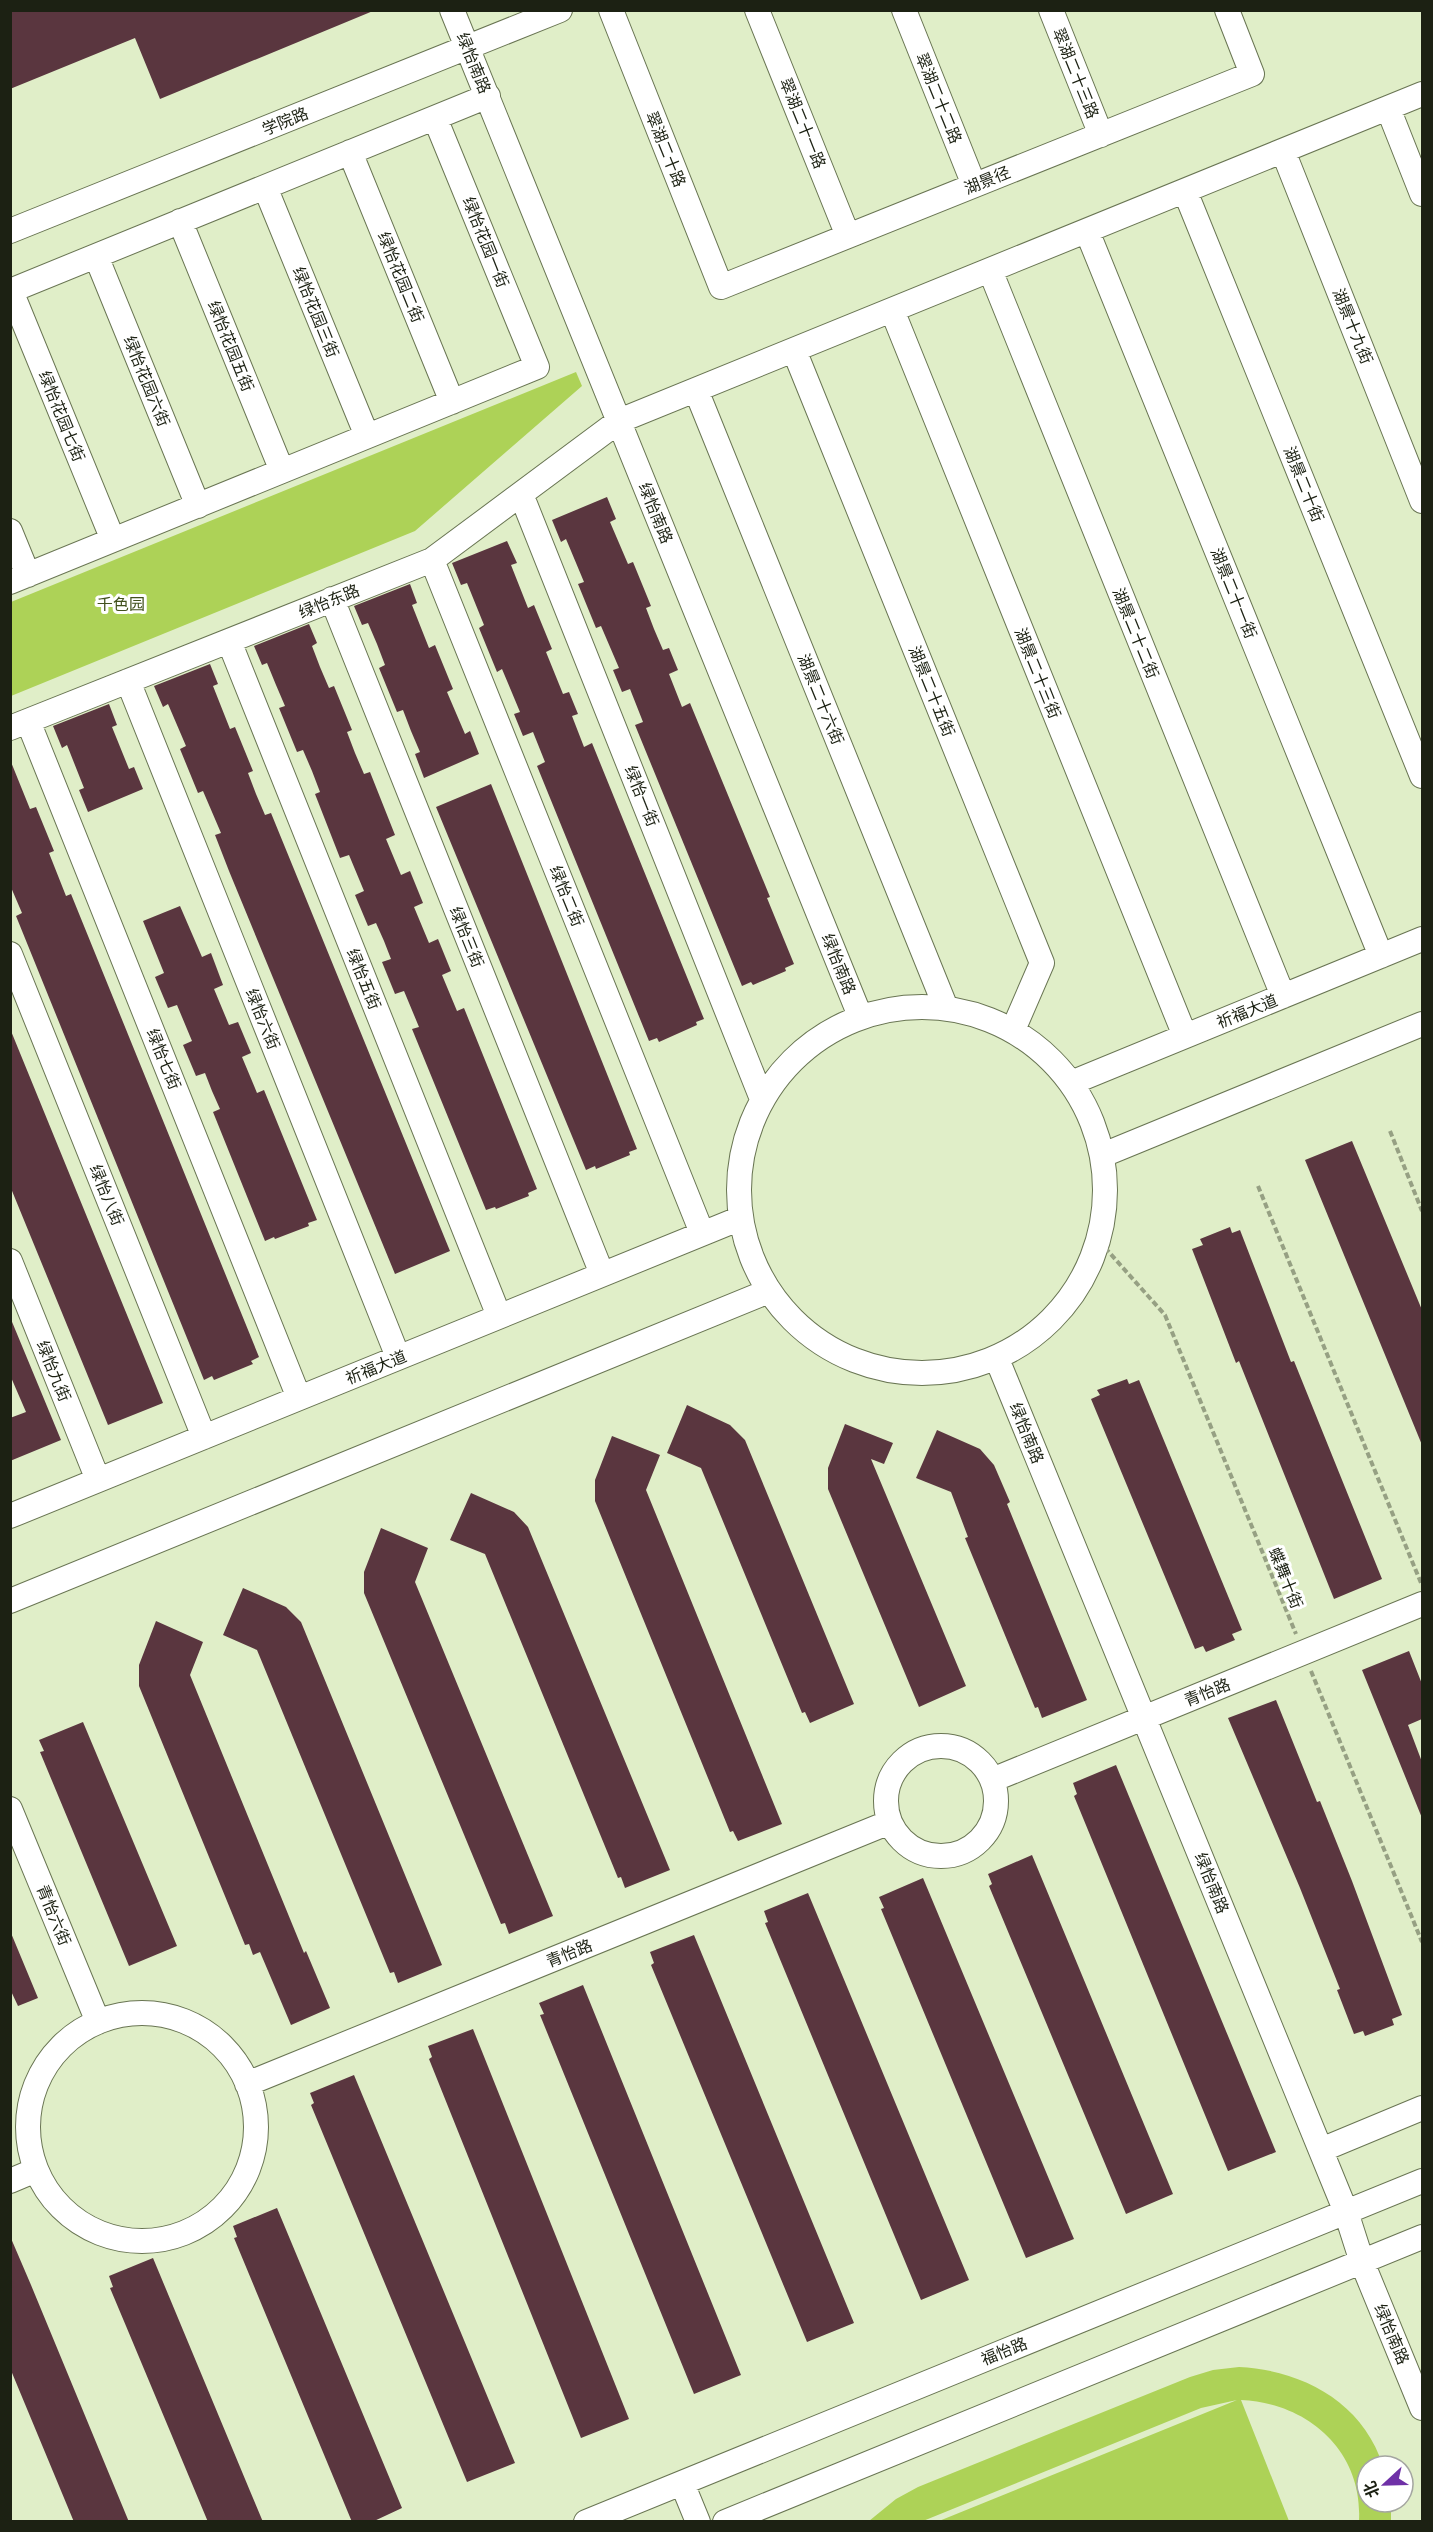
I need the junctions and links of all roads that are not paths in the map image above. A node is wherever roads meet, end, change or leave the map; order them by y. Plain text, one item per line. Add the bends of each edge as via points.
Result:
1 (452, 10) edge
2 (560, 10) edge
3 (611, 10) edge
4 (757, 10) edge
5 (904, 10) edge
6 (1051, 10) edge
7 (1227, 10) edge
8 (468, 48) junction
9 (1422, 94) edge
10 (488, 96) junction
11 (1388, 108) junction
12 (435, 118) junction
13 (1101, 135) junction
14 (1283, 151) junction
15 (350, 152) junction
16 (974, 185) junction
17 (265, 187) junction
18 (1185, 191) junction
19 (1422, 194) edge
20 (180, 221) junction
21 (10, 231) edge
22 (1087, 231) junction
23 (848, 236) junction
24 (96, 256) junction
25 (990, 270) junction
26 (722, 287) joint
27 (11, 291) edge
28 (892, 310) junction
29 (794, 350) junction
30 (696, 390) junction
31 (452, 402) junction
32 (619, 421) junction
33 (367, 436) junction
34 (282, 471) junction
35 (521, 494) junction
36 (1422, 501) edge
37 (198, 506) junction
38 (10, 531) edge
39 (113, 540) junction
40 (432, 560) junction
41 (19, 578) edge
42 (332, 599) junction
43 (229, 641) junction
44 (128, 681) junction
45 (19, 724) edge
46 (1422, 776) edge
47 (1422, 939) edge
48 (10, 954) edge
49 (1381, 956) junction
50 (1283, 996) junction
51 (946, 1008) junction
52 (860, 1016) junction
53 (1422, 1024) edge
54 (1013, 1030) junction
55 (1185, 1036) junction
56 (1071, 1083) junction
57 (762, 1099) junction
58 (1102, 1155) junction
59 (741, 1218) junction
60 (702, 1233) junction
61 (10, 1261) edge
62 (602, 1274) junction
63 (769, 1291) junction
64 (499, 1316) junction
65 (398, 1357) junction
66 (997, 1359) junction
67 (299, 1398) junction
68 (204, 1437) junction
69 (98, 1480) junction
70 (10, 1516) edge
71 (10, 1601) edge
72 (1422, 1604) edge
73 (1144, 1718) junction
74 (992, 1780) junction
75 (10, 1809) edge
76 (891, 1822) junction
77 (98, 2022) junction
78 (247, 2084) junction
79 (1422, 2108) edge
80 (1321, 2150) junction
81 (36, 2170) junction
82 (10, 2181) edge
83 (1422, 2181) edge
84 (1346, 2212) junction
85 (1422, 2237) edge
86 (1362, 2262) junction
87 (1422, 2408) edge
88 (682, 2483) junction
89 (586, 2522) edge
90 (698, 2522) edge
91 (725, 2522) edge

1 - 8 street, 绿怡南路
2 - 8 street, 学院路
3 - 26 street, 翠湖二十路
4 - 23 street, 翠湖二十一路
5 - 16 street, 翠湖二十二路
6 - 13 street, 翠湖二十三路
7 - 13 street, 湖景径 via 1252,74
8 - 10 street, 绿怡南路
8 - 21 street, 学院路
9 - 11 street, 绿怡东路
10 - 12 street
10 - 32 street, 绿怡南路
11 - 14 street, 绿怡东路
11 - 19 street
12 - 15 street
12 - 31 street, 绿怡花园一街 via 537,367
13 - 16 street, 湖景径
14 - 18 street, 绿怡东路
14 - 36 street, 湖景十九街
15 - 17 street
15 - 31 street, 绿怡花园二街
16 - 23 street, 湖景径
17 - 20 street
17 - 33 street, 绿怡花园三街
18 - 22 street, 绿怡东路
18 - 46 street, 湖景二十街
20 - 24 street
20 - 34 street, 绿怡花园五街
22 - 25 street, 绿怡东路
22 - 49 street, 湖景二十一街
23 - 26 street, 湖景径
24 - 27 street
24 - 37 street, 绿怡花园六街
25 - 28 street, 绿怡东路
25 - 50 street, 湖景二十二街
27 - 39 street, 绿怡花园七街
28 - 29 street, 绿怡东路
28 - 55 street, 湖景二十三街
29 - 30 street, 绿怡东路
29 - 54 street, 湖景二十五街 via 1042,963
30 - 32 street, 绿怡东路
30 - 51 street, 湖景二十六街
31 - 33 street
32 - 35 street, 绿怡东路
32 - 52 street, 绿怡南路
33 - 34 street
34 - 37 street
35 - 40 street, 绿怡东路
35 - 57 street, 绿怡一街
37 - 39 street
38 - 41 street
39 - 41 street
40 - 42 street, 绿怡东路
40 - 60 street, 绿怡二街
42 - 43 street, 绿怡东路
42 - 62 street, 绿怡三街
43 - 44 street, 绿怡东路
43 - 64 street, 绿怡五街
44 - 45 street, 绿怡东路
44 - 65 street, 绿怡六街
45 - 67 street, 绿怡七街
47 - 49 street, 祈福大道
48 - 68 street, 绿怡八街
49 - 50 street, 祈福大道
50 - 55 street, 祈福大道
51 - 52 street via 903,1007
51 - 54 street via 981,1016
52 - 57 street via 821,1036 788,1064
53 - 58 street
54 - 56 street via 1045,1053
55 - 56 street, 祈福大道
56 - 58 street via 1090,1117
57 - 59 street via 746,1137 739,1177
58 - 66 street via 1106,1198 1099,1241 1084,1278 1061,1311 1032,1339
59 - 60 street, 祈福大道
59 - 63 street via 751,1256
60 - 62 street, 祈福大道
61 - 69 street, 绿怡九街
62 - 64 street, 祈福大道
63 - 66 street via 792,1320 821,1344 853,1361 889,1372 926,1375 962,1371
63 - 71 street
64 - 65 street, 祈福大道
65 - 67 street, 祈福大道
66 - 73 street, 绿怡南路
67 - 68 street, 祈福大道
68 - 69 street, 祈福大道
69 - 70 street, 祈福大道
72 - 73 street, 青怡路
73 - 74 street, 青怡路
73 - 80 street, 绿怡南路
74 - 76 street via 993,1819 978,1841 962,1851 942,1856 917,1850 906,1843
74 - 76 street via 976,1759 965,1752 940,1746 914,1753 895,1771 890,1783 886,1795
75 - 77 street, 青怡六街
76 - 78 street, 青怡路
77 - 78 street via 137,2013 176,2019 203,2032 226,2051
77 - 81 street via 58,2050 33,2092 28,2131
78 - 81 street via 255,2123 254,2143 242,2180 218,2212 185,2233 146,2241 107,2236 72,2217 45,2188
79 - 80 street
80 - 84 street, 绿怡南路
81 - 82 street
83 - 84 street, 福怡路
84 - 86 street, 绿怡南路
84 - 88 street, 福怡路
85 - 86 street
86 - 87 street, 绿怡南路
86 - 91 street
88 - 89 street, 福怡路
88 - 90 street

